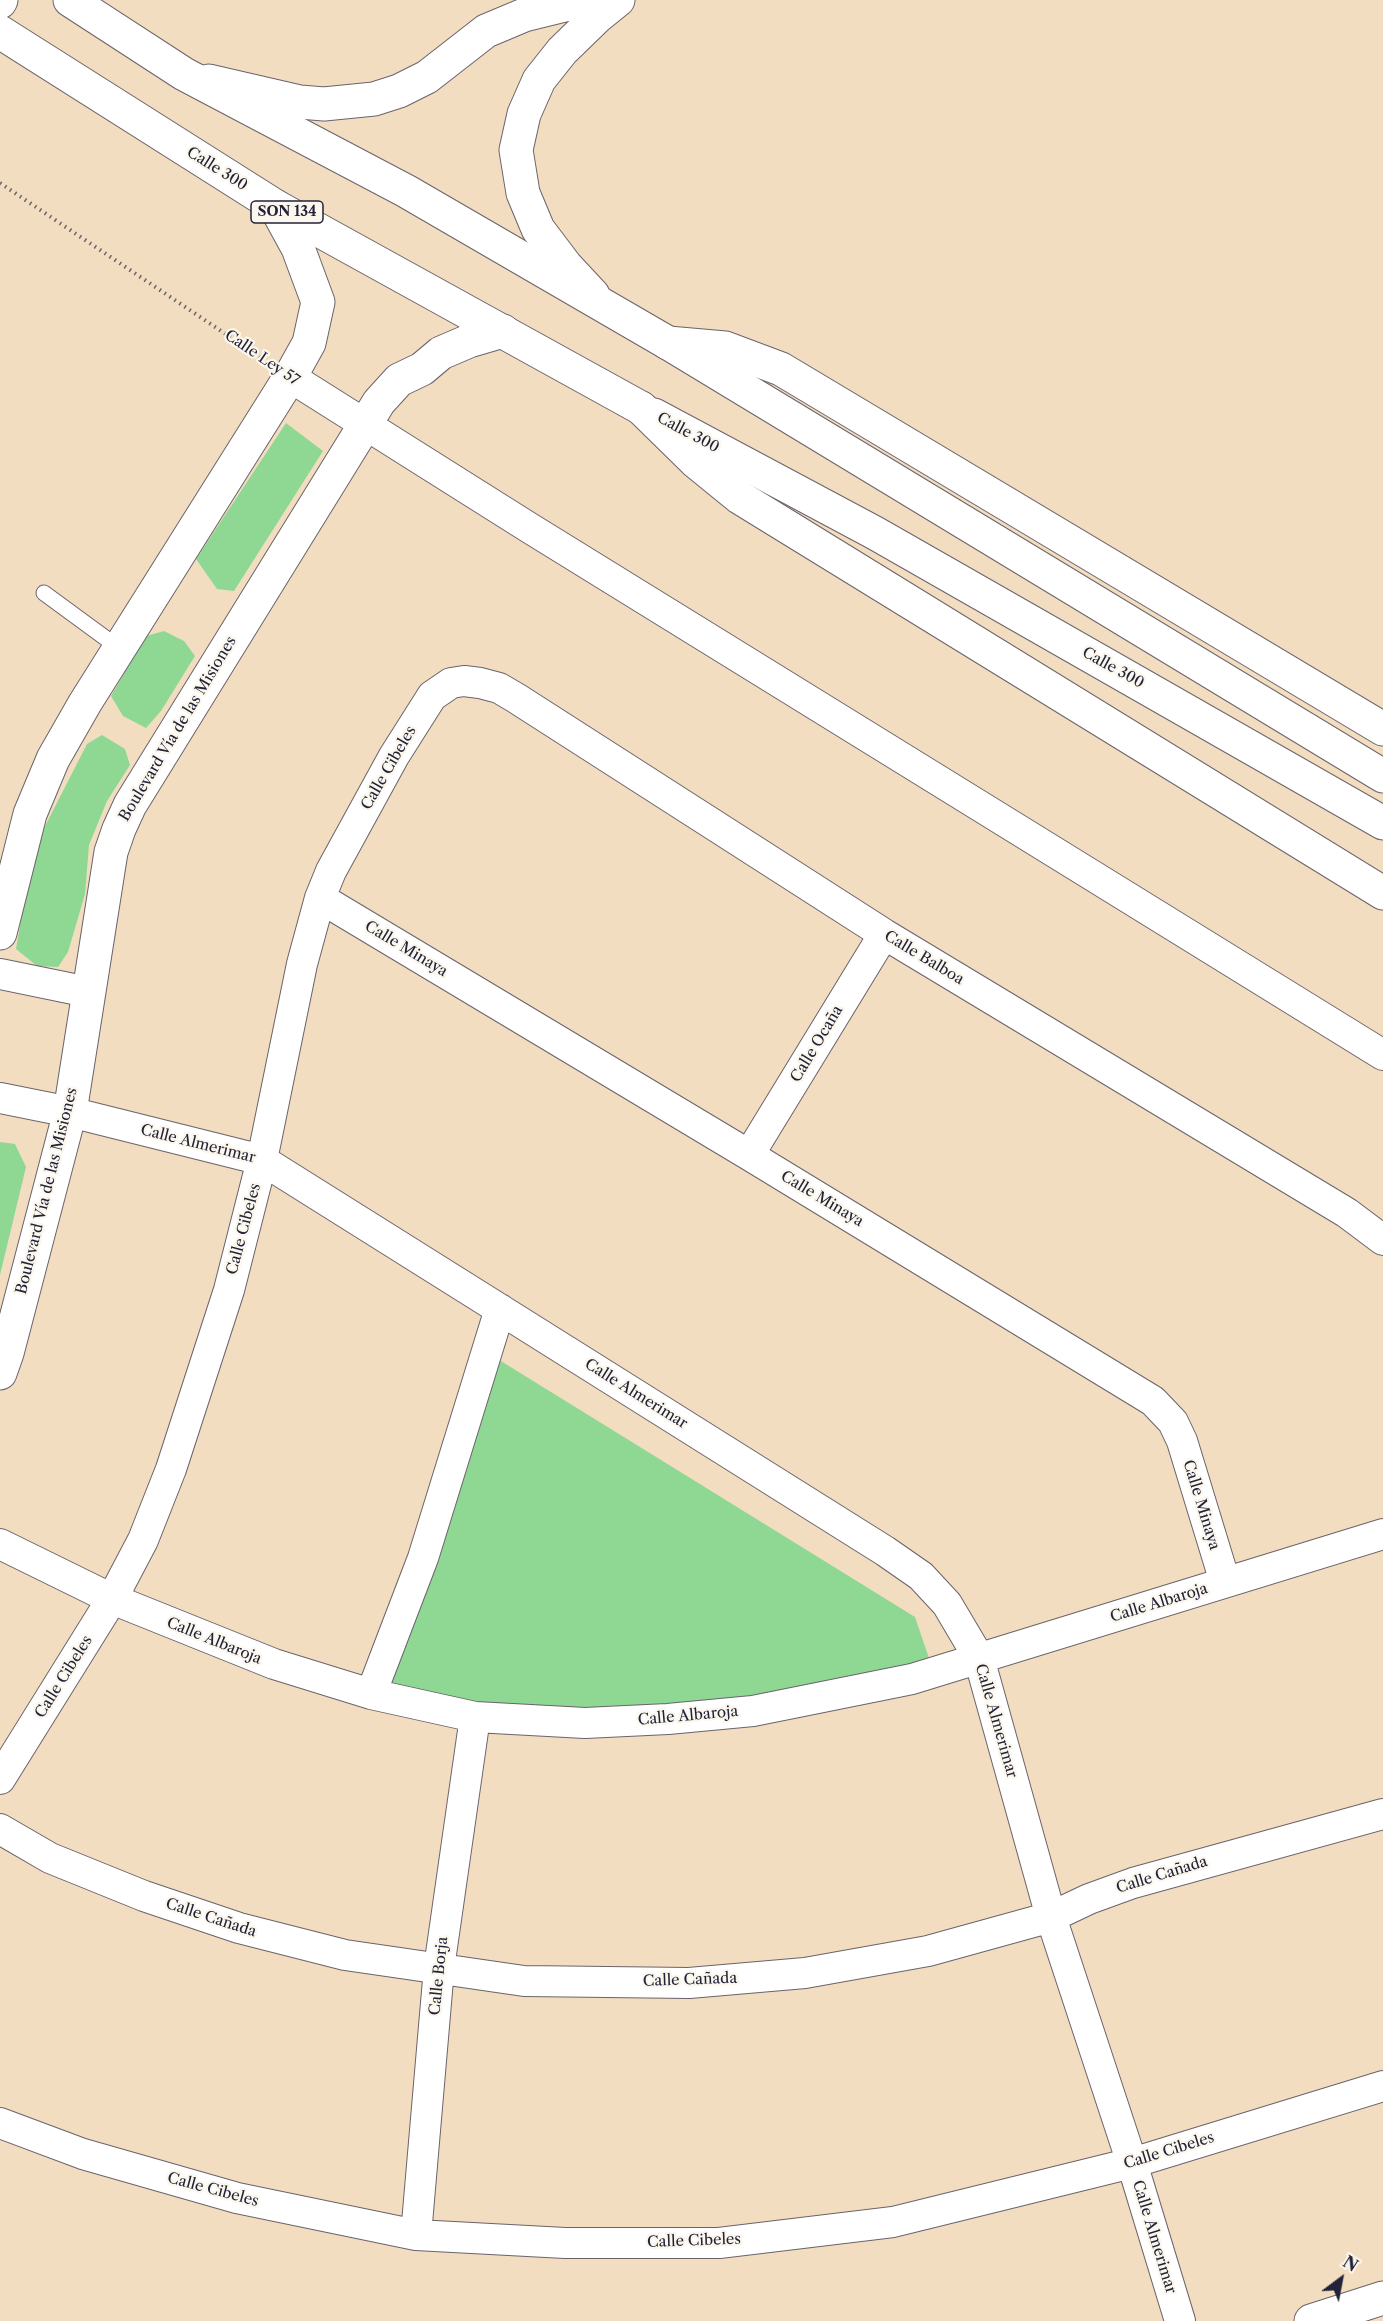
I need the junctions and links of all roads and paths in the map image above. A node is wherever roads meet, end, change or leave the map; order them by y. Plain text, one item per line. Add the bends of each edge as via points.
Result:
1 (70, 0) edge
2 (585, 0) edge
3 (618, 0) edge
4 (0, 32) edge
5 (184, 74) junction
6 (0, 183) edge
7 (275, 206) junction
8 (601, 302) junction
9 (503, 331) junction
10 (668, 343) junction
11 (290, 377) junction
12 (641, 408) junction
13 (365, 424) junction
14 (44, 593) dead end
15 (119, 648) junction
16 (464, 681) joint
17 (1383, 729) edge
18 (1383, 776) edge
19 (1383, 823) edge
20 (1383, 893) edge
21 (321, 898) junction
22 (0, 933) edge
23 (884, 934) junction
24 (0, 974) edge
25 (88, 992) junction
26 (1383, 1055) edge
27 (0, 1098) edge
28 (70, 1112) junction
29 (749, 1155) junction
30 (262, 1160) junction
31 (1383, 1239) edge
32 (500, 1309) junction
33 (0, 1372) edge
34 (1383, 1534) edge
35 (0, 1544) edge
36 (1225, 1582) junction
37 (112, 1599) junction
38 (979, 1658) junction
39 (371, 1694) junction
40 (475, 1717) junction
41 (0, 1779) edge
42 (1383, 1814) edge
43 (0, 1829) edge
44 (1051, 1917) junction
45 (439, 1968) junction
46 (1383, 2086) edge
47 (0, 2123) edge
48 (1132, 2163) junction
49 (416, 2235) junction
50 (1383, 2298) edge
51 (1180, 2321) edge
52 (1311, 2321) edge

1 - 5 main road
2 - 5 main road via 524,15 486,31 427,77 374,99 300,102
3 - 8 main road via 562,51 539,80 524,114 516,150 522,193 538,229
4 - 7 main road, Calle 300 / SON 134
5 - 8 main road via 406,191
6 - 11 path, Calle Ley 57
7 - 9 main road, Calle 300 / SON 134
7 - 11 main road via 298,248 318,302 309,343
8 - 10 main road
9 - 12 main road, Calle 300 / SON 134
9 - 13 main road, Boulevard Vía de las Misiones via 441,353 422,369 399,380
10 - 17 main road via 725,348 781,369
10 - 18 main road
11 - 13 street, Calle Ley 57
11 - 15 main road
12 - 19 main road, Calle 300 via 875,533
12 - 20 main road via 739,497
13 - 25 main road, Boulevard Vía de las Misiones via 118,829
13 - 26 street, Calle Ley 57
14 - 15 lane
15 - 22 main road via 53,759 30,814
16 - 21 street, Calle Cibeles via 451,682 432,696 363,811
16 - 23 street, Calle Balboa via 499,688 516,698
21 - 29 street, Calle Minaya
21 - 30 street, Calle Cibeles via 302,964
23 - 29 street, Calle Ocaña
23 - 31 street, Calle Balboa via 1347,1213
24 - 25 street
25 - 28 main road, Boulevard Vía de las Misiones
27 - 28 street, Calle Almerimar
28 - 30 street, Calle Almerimar
28 - 33 main road, Boulevard Vía de las Misiones
29 - 36 street, Calle Minaya via 1154,1401 1173,1422 1182,1441
30 - 32 street, Calle Almerimar
30 - 37 street, Calle Cibeles via 229,1290 171,1469 143,1540
32 - 38 street, Calle Almerimar via 921,1576 947,1604
32 - 39 street via 423,1558
34 - 36 street, Calle Albaroja
35 - 37 street, Calle Albaroja
36 - 38 street, Calle Albaroja
37 - 39 street, Calle Albaroja via 274,1664
37 - 41 street, Calle Cibeles
38 - 40 street, Calle Albaroja via 912,1678 753,1711 585,1723
38 - 44 street, Calle Almerimar
39 - 40 street, Calle Albaroja
40 - 45 street, Calle Borja
42 - 44 street, Calle Cañada via 1133,1883
43 - 45 street, Calle Cañada via 50,1858 238,1928 345,1955
44 - 45 street, Calle Cañada via 928,1951 805,1973 713,1981 524,1981
44 - 48 street, Calle Almerimar
45 - 49 street, Calle Borja
46 - 48 street, Calle Cibeles
47 - 49 street, Calle Cibeles via 83,2154 237,2198
48 - 49 street, Calle Cibeles via 893,2222 719,2243 565,2243
48 - 51 street, Calle Almerimar
50 - 52 main road

